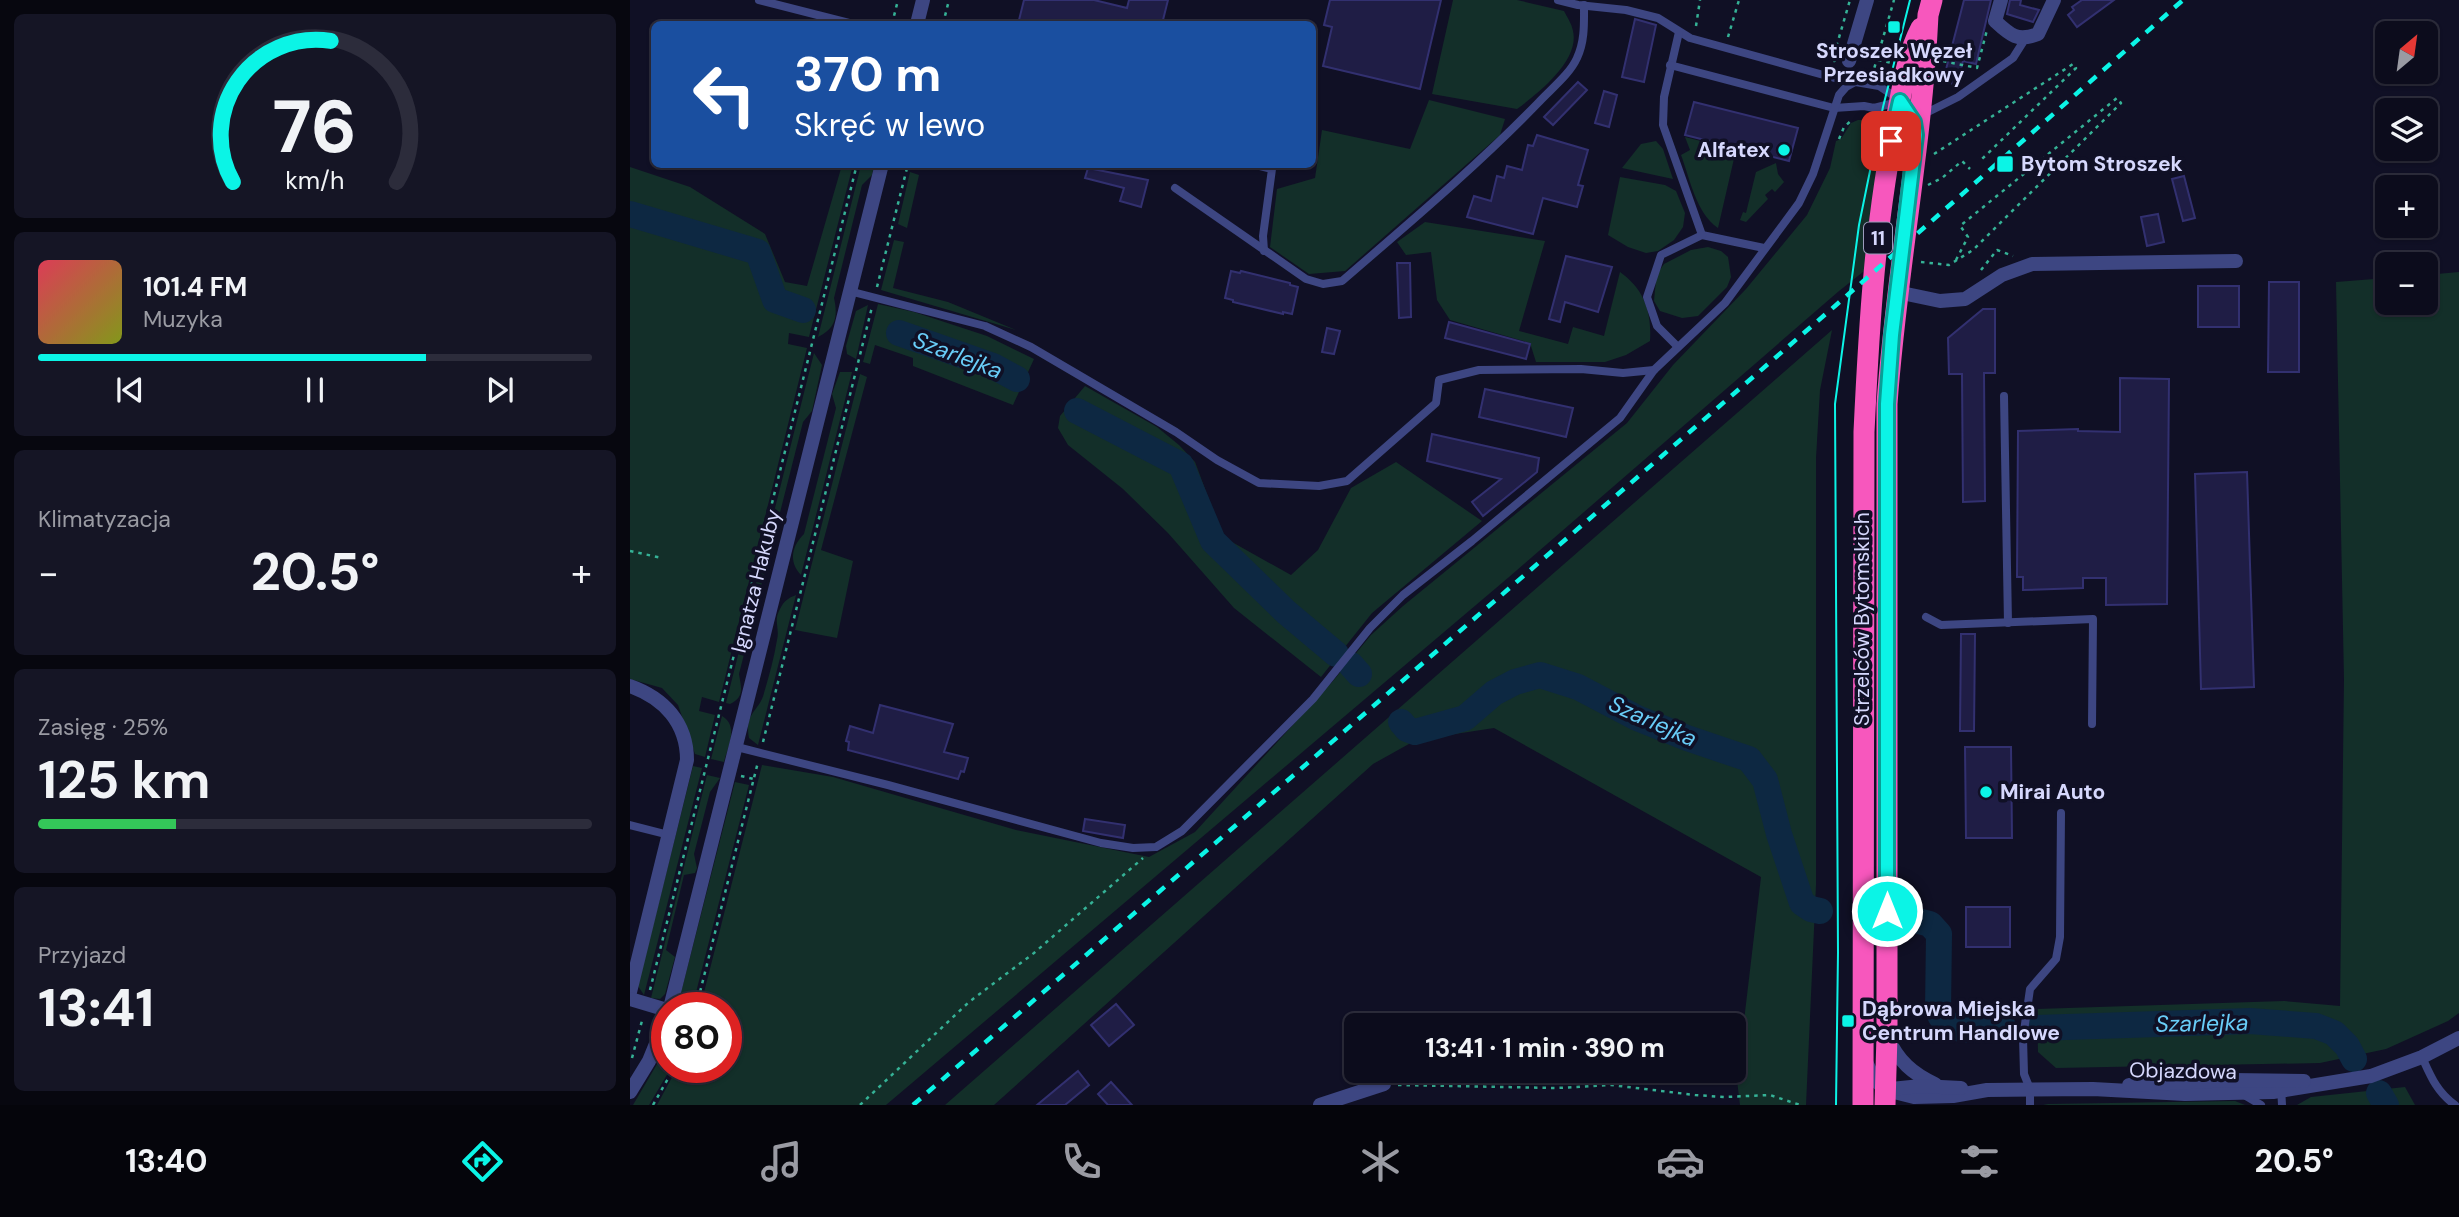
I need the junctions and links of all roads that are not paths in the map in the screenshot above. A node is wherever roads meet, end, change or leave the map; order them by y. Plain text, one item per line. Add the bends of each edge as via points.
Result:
1 (759, 0) edge
2 (923, 0) edge
3 (1558, 0) edge
4 (1867, 0) edge
5 (2001, 0) edge
6 (2054, 0) edge
7 (1612, 4) edge
8 (1584, 5) junction
9 (1930, 7) edge
10 (841, 21) edge
11 (918, 21) edge
12 (1679, 32) junction
13 (2025, 39) junction
14 (1849, 61) dead end
15 (1670, 65) junction
16 (1914, 67) junction
17 (1855, 82) junction
18 (1879, 86) junction
19 (1900, 101) junction
20 (1834, 108) junction
21 (1874, 108) junction
22 (1917, 126) junction
23 (1891, 141) junction
24 (880, 168) edge
25 (1268, 168) edge
26 (1175, 188) dead end
27 (1702, 235) junction
28 (1764, 248) junction
29 (1264, 251) junction
30 (2236, 261) dead end
31 (849, 291) junction
32 (1897, 292) junction
33 (1678, 347) junction
34 (1654, 370) junction
35 (2004, 397) dead end
36 (1926, 617) dead end
37 (2008, 623) junction
38 (630, 686) edge
39 (2092, 724) dead end
40 (737, 747) junction
41 (2061, 813) dead end
42 (630, 825) edge
43 (669, 835) junction
44 (630, 992) edge
45 (672, 992) edge
46 (630, 999) edge
47 (651, 1005) edge
48 (1887, 1035) junction
49 (2459, 1038) edge
50 (1863, 1051) junction
51 (651, 1056) edge
52 (2422, 1057) junction
53 (2328, 1083) junction
54 (1384, 1084) road end
55 (1939, 1086) junction
56 (2030, 1089) junction
57 (2093, 1089) junction
58 (1987, 1090) junction
59 (630, 1091) edge
60 (2233, 1093) junction
61 (2275, 1093) edge
62 (1885, 1101) edge
63 (1320, 1105) edge
64 (1863, 1105) edge
65 (2030, 1105) edge
66 (2260, 1105) edge
67 (2455, 1105) edge

1 - 10 lane
2 - 11 street
3 - 8 lane
4 - 14 street
5 - 13 street via 1995,21 2009,34
6 - 13 street via 2038,34
7 - 8 lane
7 - 12 lane via 1658,18
8 - 29 lane via 1584,37 1577,59 1565,74 1451,185 1342,281 1323,284 1306,279
9 - 16 highway, 11 via 1912,44
12 - 15 lane
12 - 17 lane
13 - 22 lane via 2012,58
15 - 20 lane
15 - 27 lane via 1663,125
16 - 18 lane via 1895,82
16 - 19 highway, 11
16 - 22 highway, Strzelców Bytomskich / 11
17 - 18 lane
17 - 20 lane via 1839,94
18 - 19 lane
19 - 21 lane
19 - 22 lane
19 - 23 highway, 11
20 - 21 lane
20 - 28 lane via 1800,202
21 - 23 lane via 1887,122
22 - 32 highway, Strzelców Bytomskich / 11
23 - 50 highway, 11 via 1869,336 1864,432
24 - 31 street, Ignatza Hakuby
25 - 29 lane via 1272,169
26 - 29 lane
27 - 28 lane
27 - 33 lane via 1661,255 1647,297 1657,326
28 - 33 lane via 1725,303
30 - 32 street via 2032,264 2002,275 1965,299 1940,301
31 - 34 lane via 985,326 1031,347 1259,483 1318,486 1347,481 1436,403 1439,380 1479,370
31 - 40 street, Ignatza Hakuby
32 - 48 highway, Strzelców Bytomskich / 11 via 1887,404
33 - 34 lane
34 - 40 lane via 1619,418 1403,594 1250,764 1182,831 1156,847 1089,840
35 - 37 lane
36 - 37 lane via 1941,625
37 - 39 lane via 2093,620
38 - 43 street via 668,708 687,745
40 - 45 street, Ignatza Hakuby
41 - 56 lane via 2060,937 2056,959 2030,989 2023,1038 2024,1074
42 - 43 lane
43 - 44 street
46 - 47 street
48 - 55 street via 1909,1069
48 - 62 highway, Strzelców Bytomskich / 11
49 - 52 street, Objazdowa
50 - 62 street
50 - 64 highway, 11
51 - 59 street
52 - 53 street, Objazdowa via 2371,1076
52 - 67 lane via 2433,1083
53 - 61 street, Objazdowa
53 - 61 street via 2301,1081
54 - 63 street
55 - 58 street
55 - 62 street
56 - 57 street, Objazdowa
56 - 58 street, Objazdowa
56 - 65 lane
57 - 60 street, Objazdowa
57 - 61 street via 2138,1083
58 - 62 street, Objazdowa
60 - 61 street, Objazdowa
60 - 66 lane

